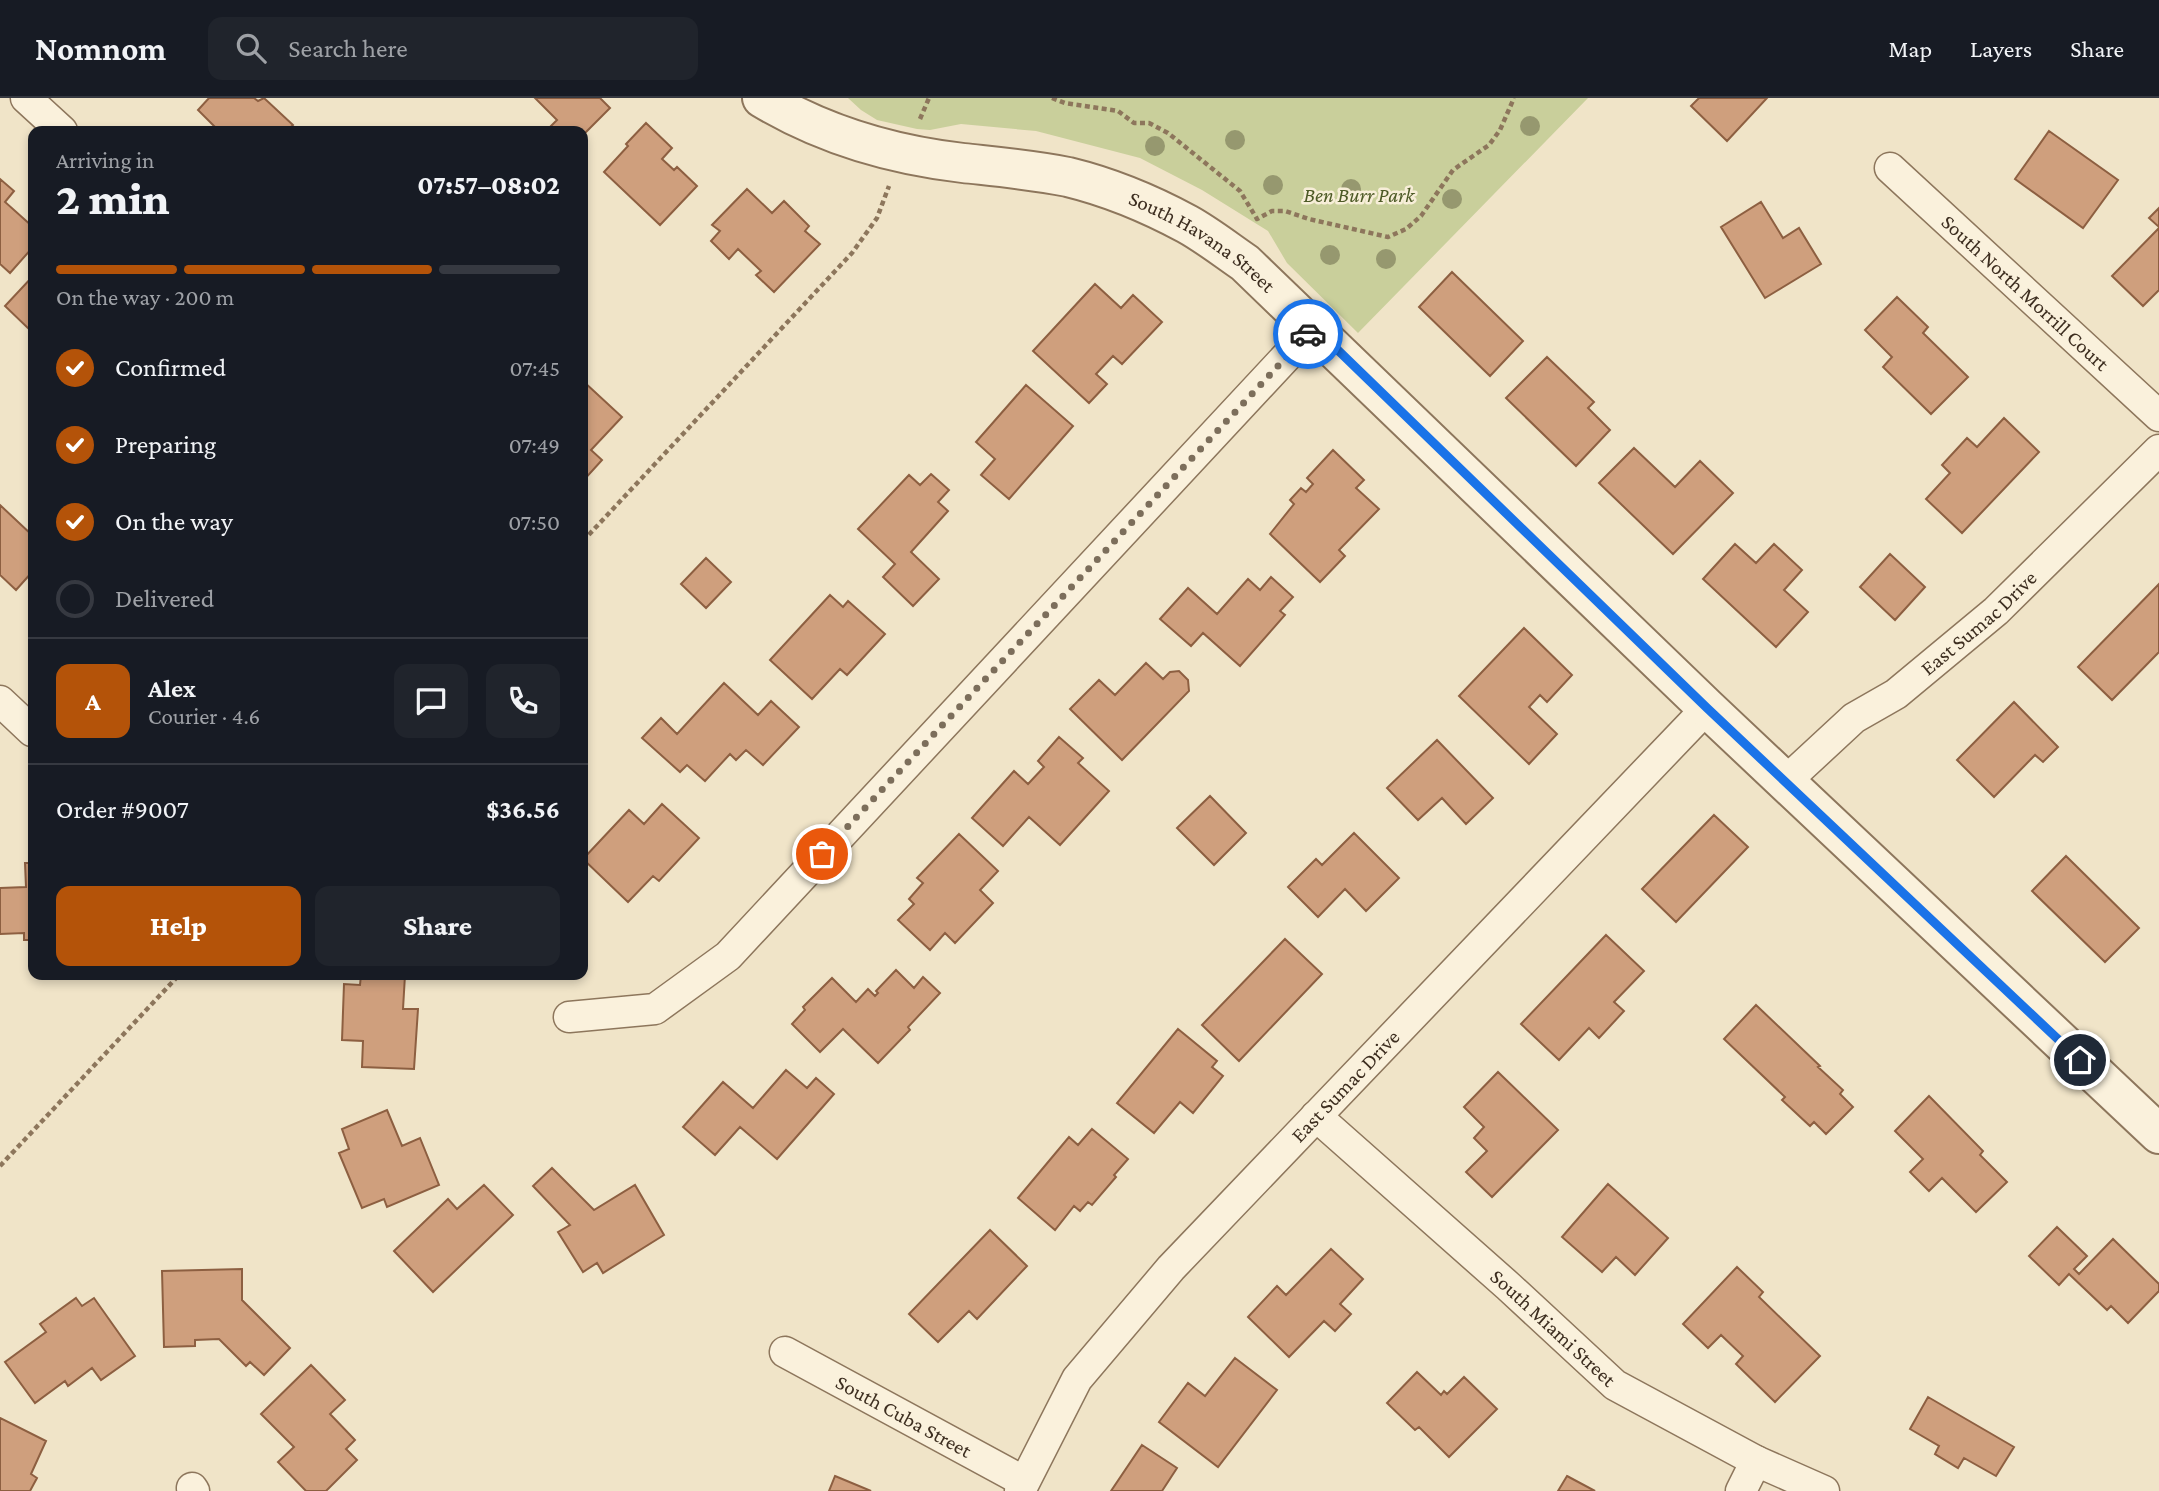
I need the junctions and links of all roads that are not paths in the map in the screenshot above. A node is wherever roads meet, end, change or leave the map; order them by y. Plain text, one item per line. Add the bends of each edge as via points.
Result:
1 (26, 98) edge
2 (762, 98) edge
3 (57, 126) edge
4 (1890, 168) dead end
5 (1314, 327) junction
6 (2159, 416) edge
7 (2159, 450) edge
8 (0, 701) edge
9 (1707, 708) junction
10 (28, 727) edge
11 (1786, 781) junction
12 (569, 1017) dead end
13 (1316, 1116) junction
14 (2159, 1134) edge
15 (785, 1352) dead end
16 (1756, 1461) junction
17 (1022, 1486) edge
18 (1741, 1491) edge
19 (1824, 1491) edge

1 - 3 street
2 - 5 street, South Havana Street via 858,141 899,152 1024,169 1113,190 1189,225 1245,263
4 - 6 street, South North Morrill Court
5 - 9 street, South Havana Street
5 - 12 street via 727,956 655,1009
7 - 11 street, East Sumac Drive via 1996,611 1896,694 1854,718
8 - 10 street
9 - 11 street, South Havana Street
9 - 13 street, East Sumac Drive
11 - 14 street, South Havana Street
13 - 16 street, South Miami Street via 1615,1385
13 - 17 street, East Sumac Drive via 1171,1268 1077,1379
15 - 17 street, South Cuba Street
16 - 18 street
16 - 19 street, South Miami Street

